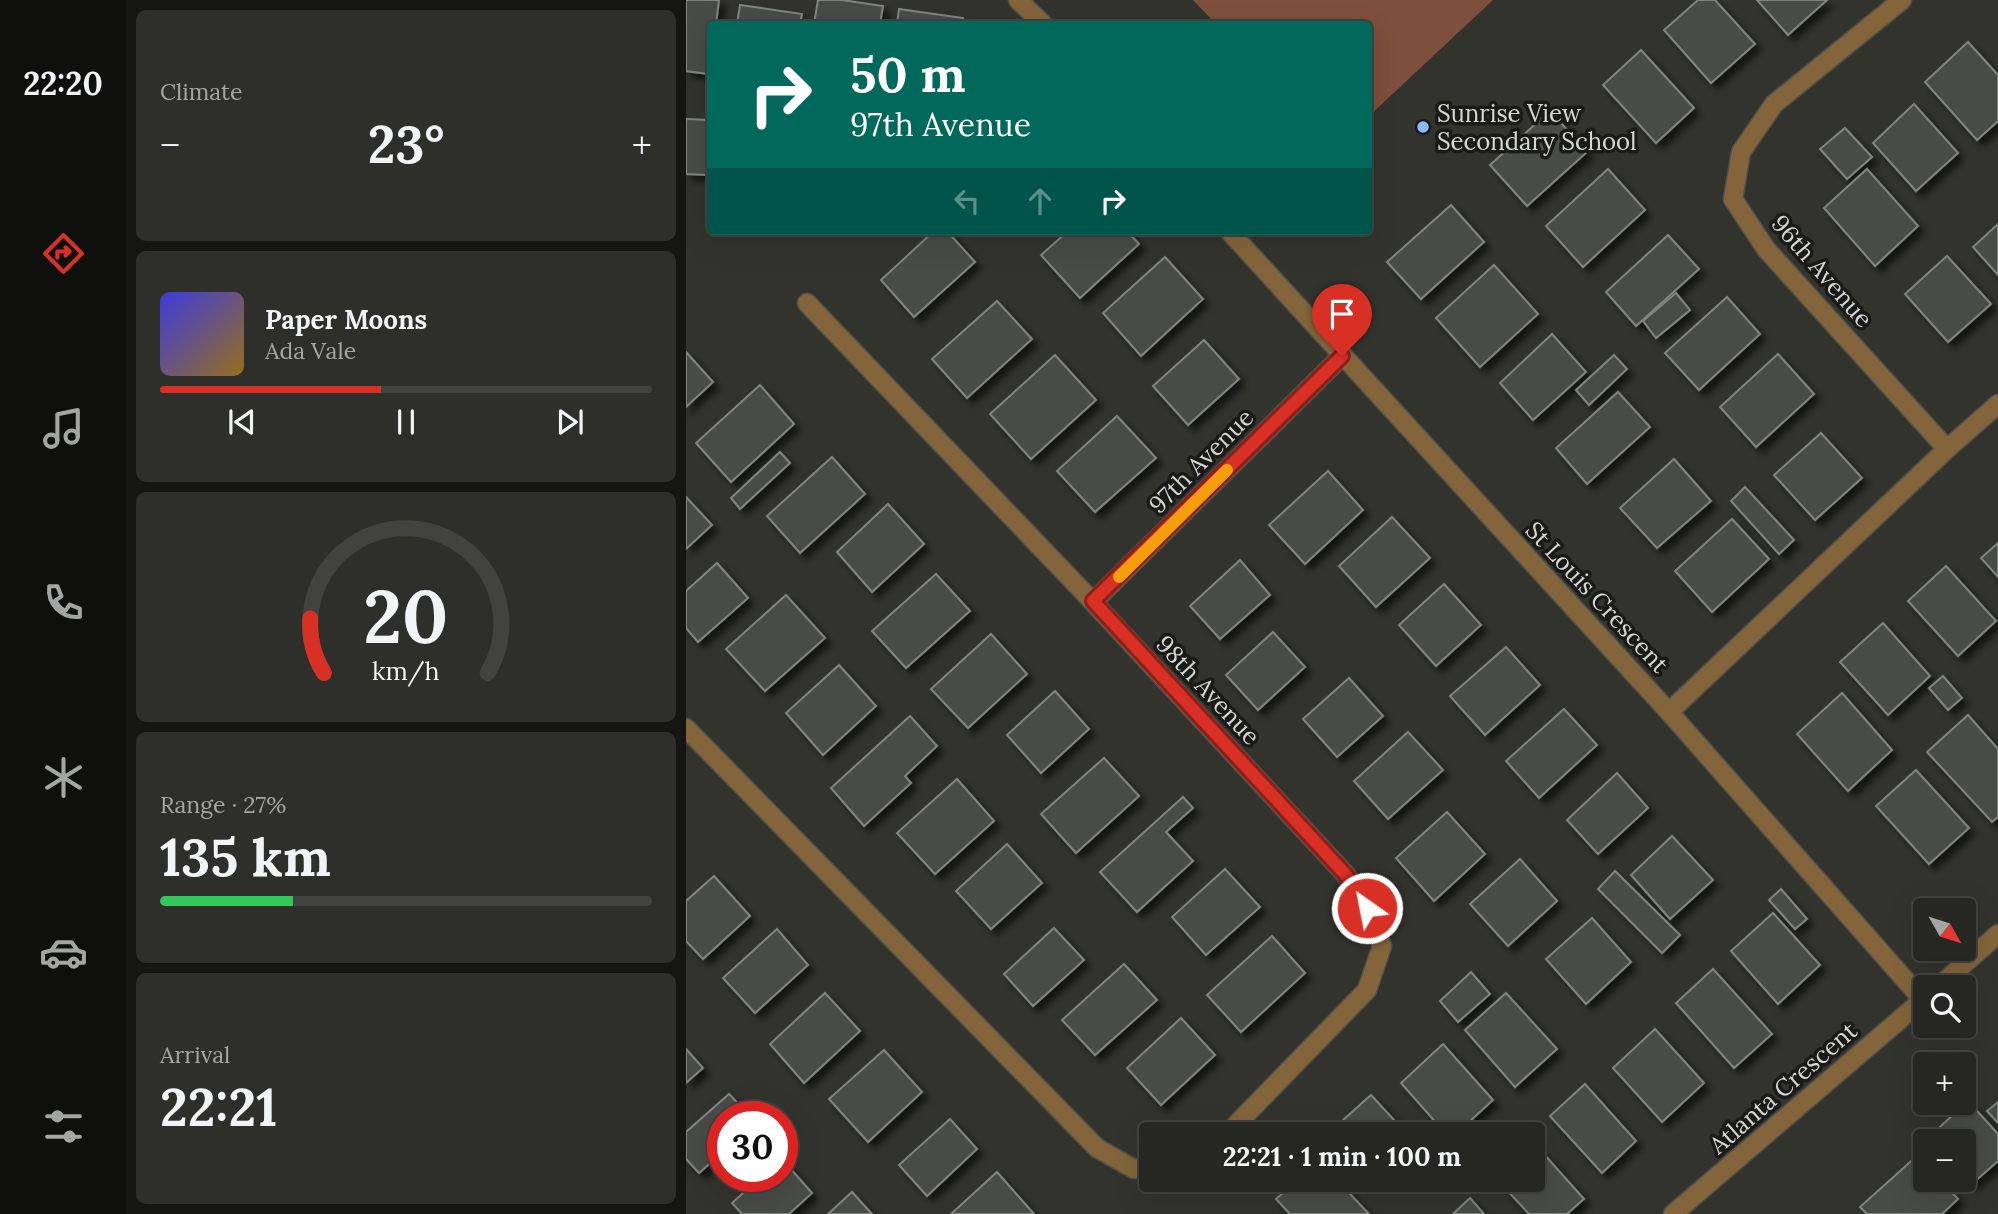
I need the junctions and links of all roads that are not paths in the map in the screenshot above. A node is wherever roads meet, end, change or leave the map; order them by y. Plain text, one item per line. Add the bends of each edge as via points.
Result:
1 (1018, 0) edge
2 (1902, 0) edge
3 (1040, 21) edge
4 (1233, 235) edge
5 (807, 303) dead end
6 (1342, 356) junction
7 (1998, 404) edge
8 (1947, 449) junction
9 (1093, 601) junction
10 (1669, 712) junction
11 (686, 728) edge
12 (1998, 934) edge
13 (1952, 975) edge
14 (1913, 987) edge
15 (1913, 1008) edge
16 (1239, 1122) edge
17 (1139, 1169) edge
18 (1673, 1214) edge

1 - 3 street
2 - 8 street, 96th Avenue via 1774,104 1741,152 1733,199 1766,249
4 - 6 street, St Louis Crescent
5 - 9 street, 98th Avenue
6 - 9 street, 97th Avenue
6 - 10 street, St Louis Crescent
7 - 8 street
8 - 10 street
9 - 16 street, 98th Avenue via 1346,875 1367,908 1382,946 1367,990
10 - 14 street, St Louis Crescent
11 - 17 street via 1097,1148
12 - 13 street
15 - 18 street, Atlanta Crescent

